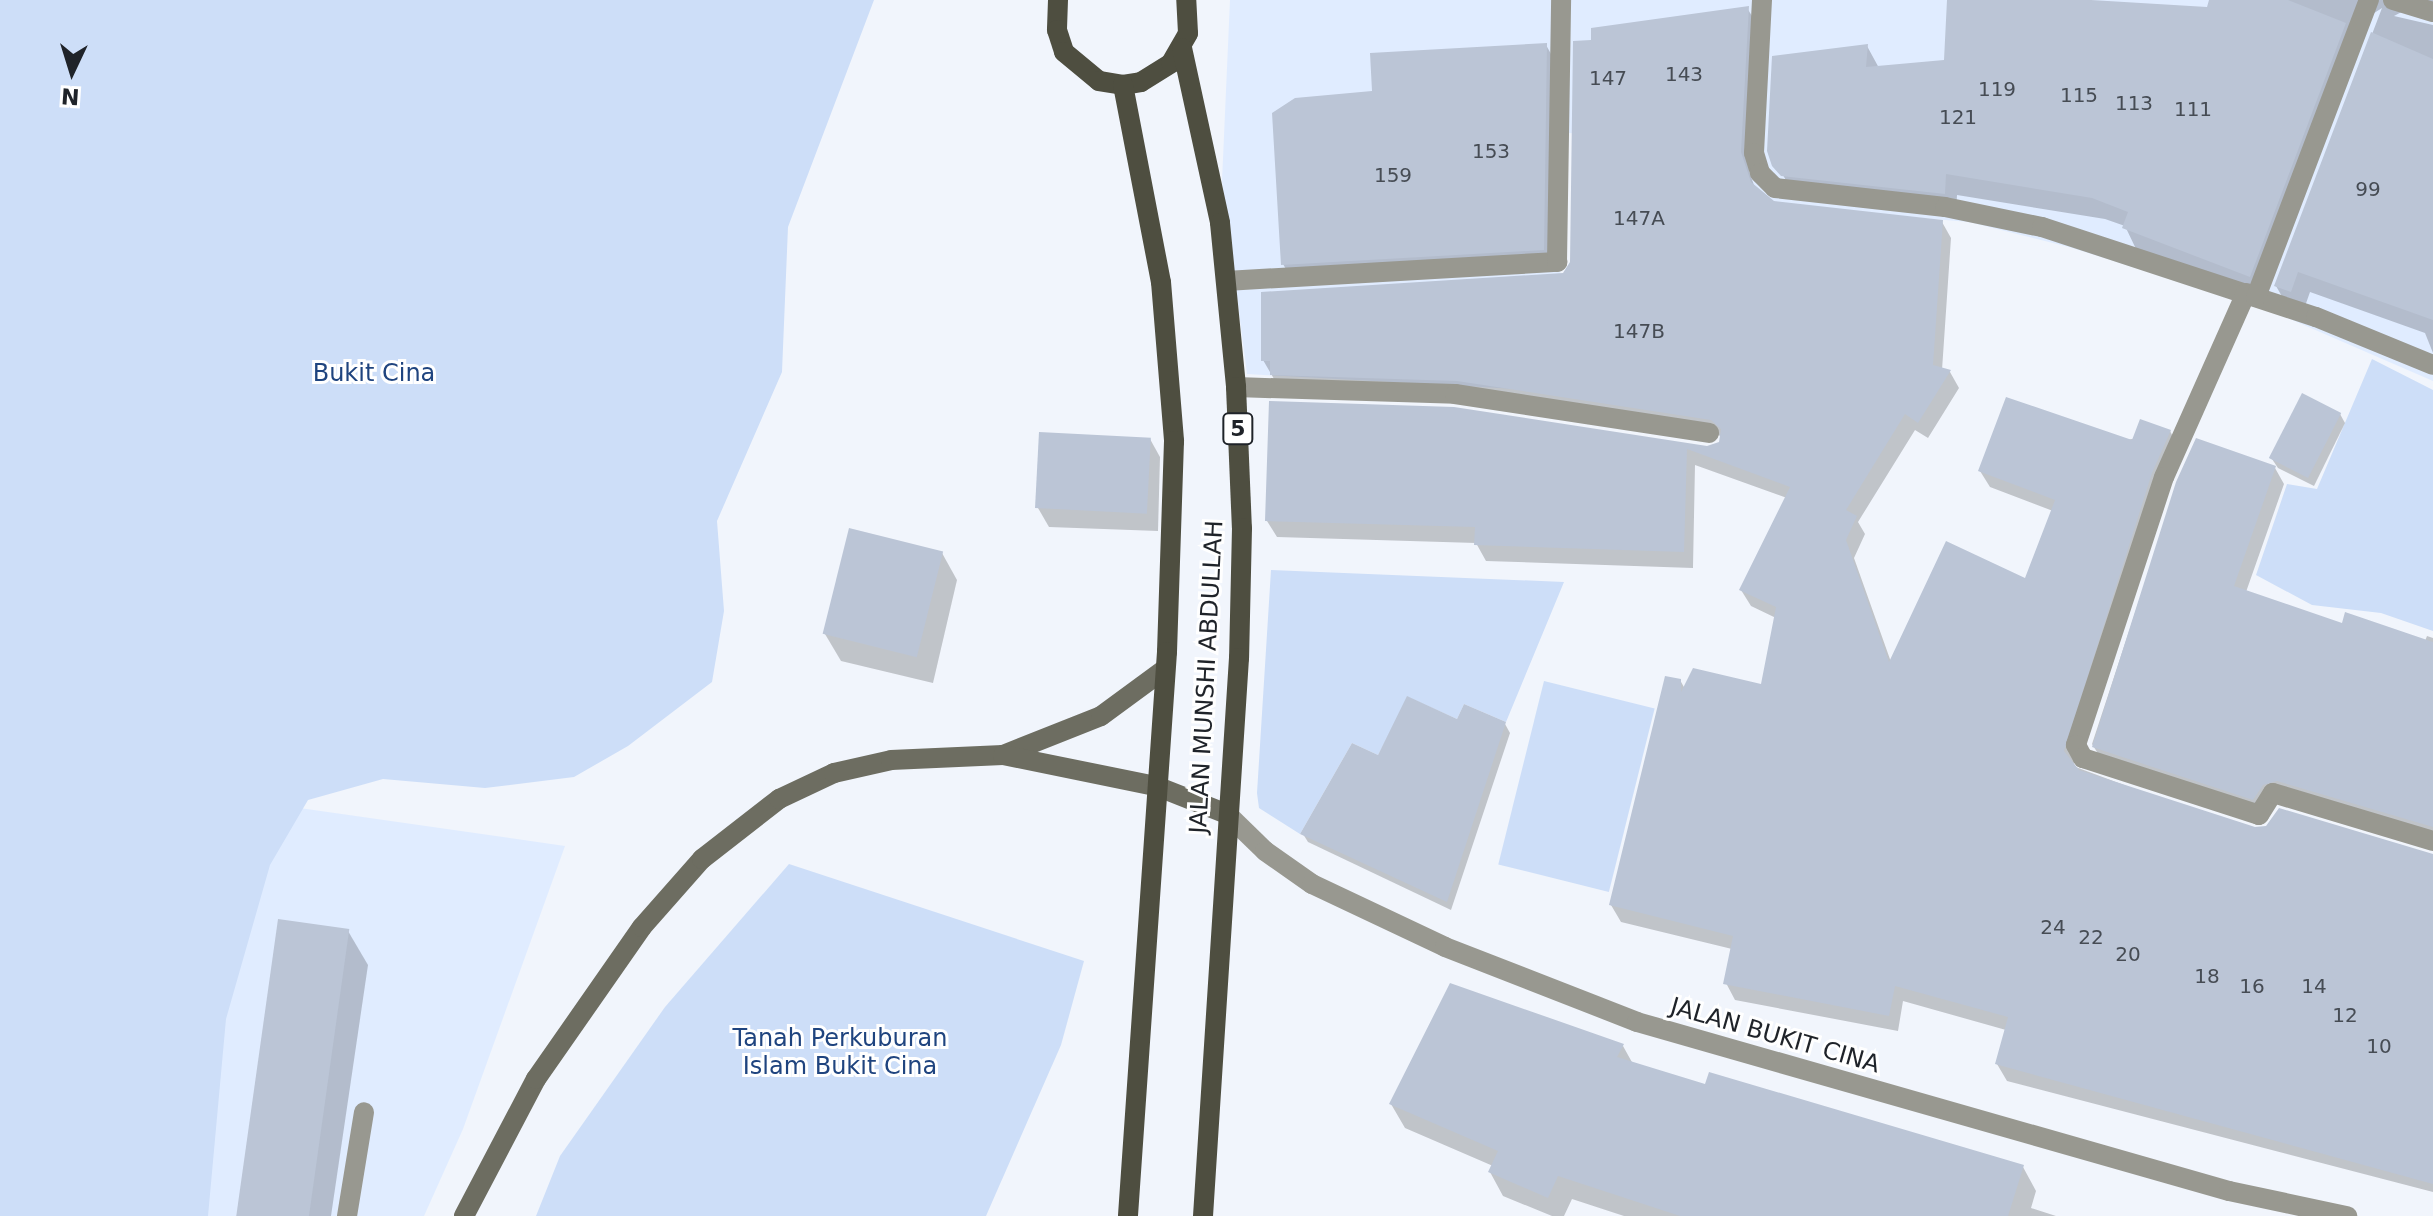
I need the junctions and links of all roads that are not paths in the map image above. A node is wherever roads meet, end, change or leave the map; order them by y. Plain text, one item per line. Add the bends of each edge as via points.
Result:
1 (1044, 0) edge
2 (1058, 0) edge
3 (1187, 0) edge
4 (1197, 0) edge
5 (1561, 0) edge
6 (1762, 0) edge
7 (2369, 0) edge
8 (2393, 0) edge
9 (2433, 12) edge
10 (1057, 30) junction
11 (1182, 48) junction
12 (1123, 85) junction
13 (1226, 281) junction
14 (2251, 295) junction
15 (2433, 365) edge
16 (1236, 387) junction
17 (1709, 433) dead end
18 (1165, 669) junction
19 (1003, 755) junction
20 (1156, 786) junction
21 (1227, 814) junction
22 (2433, 841) edge
23 (364, 1112) dead end
24 (347, 1216) edge
25 (464, 1216) edge
26 (1128, 1216) edge
27 (1203, 1216) edge
28 (2347, 1216) edge

1 - 10 main road
2 - 10 main road
3 - 4 street
3 - 11 main road, 5 via 1189,25
5 - 13 street via 1557,262
6 - 14 street via 1754,153 1760,173 1775,188 1945,207 2042,227
7 - 14 street
8 - 9 street
10 - 12 main road via 1064,52 1080,69 1099,81
11 - 12 main road via 1157,75
11 - 13 main road, JALAN MUNSHI ABDULLAH / 5 via 1220,223
12 - 18 main road, JALAN MUNSHI ABDULLAH via 1161,282 1174,441
13 - 16 main road, JALAN MUNSHI ABDULLAH / 5
14 - 15 street
14 - 22 street via 2164,477 2076,745 2083,758 2259,815 2273,793
16 - 17 street via 1455,394
16 - 21 main road, JALAN MUNSHI ABDULLAH / 5 via 1242,528
18 - 19 main road via 1101,716
18 - 20 main road, JALAN MUNSHI ABDULLAH
19 - 20 main road
19 - 25 main road via 903,759 834,773 779,799 702,859 642,927 573,1019
20 - 21 main road
20 - 26 main road, JALAN MUNSHI ABDULLAH
21 - 27 main road, JALAN MUNSHI ABDULLAH / 5
21 - 28 street, JALAN BUKIT CINA via 1265,851 1312,884 1445,947 1637,1022 2229,1191
23 - 24 street

